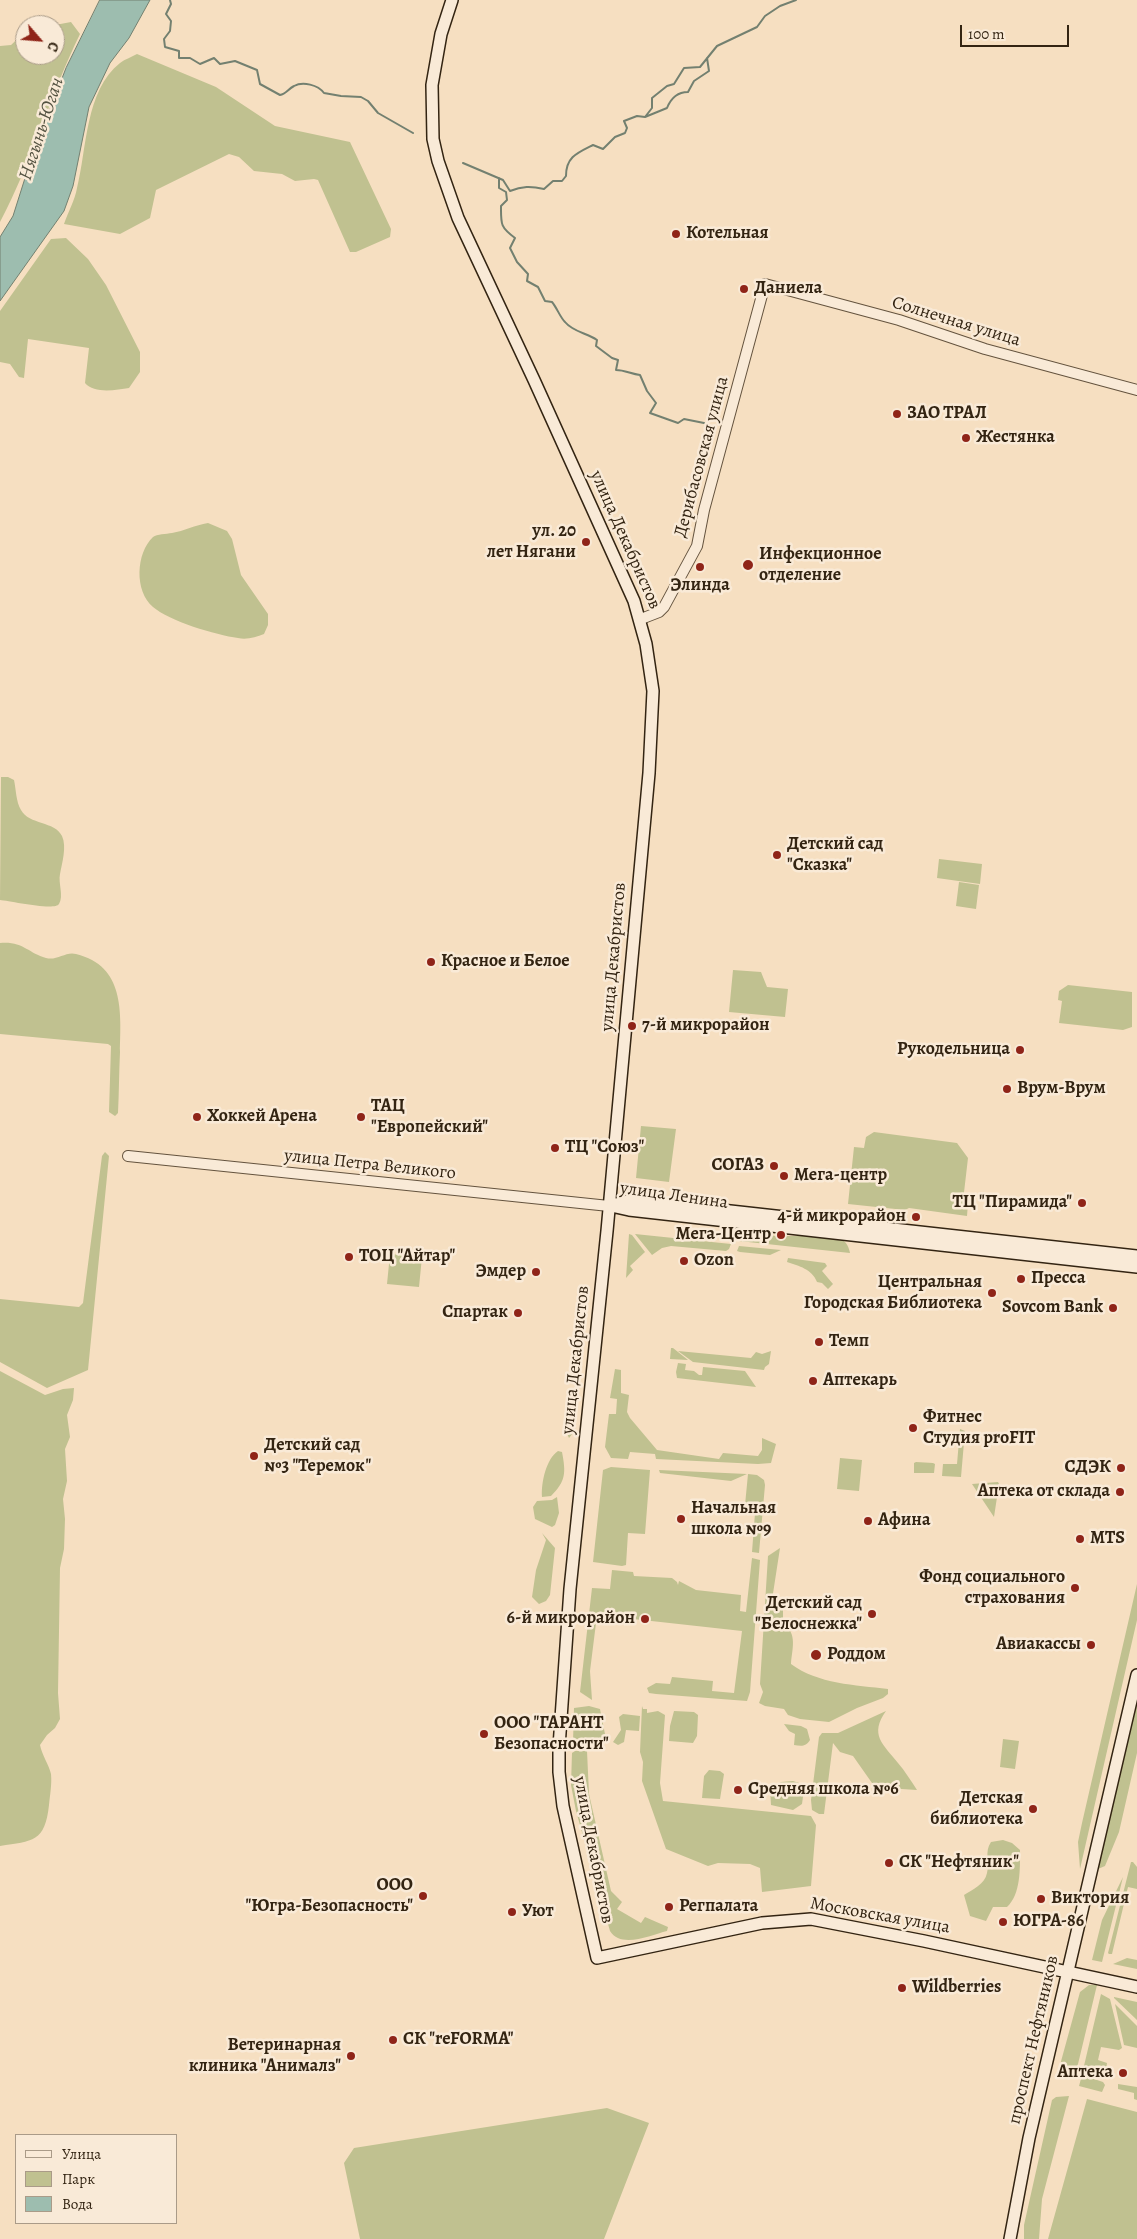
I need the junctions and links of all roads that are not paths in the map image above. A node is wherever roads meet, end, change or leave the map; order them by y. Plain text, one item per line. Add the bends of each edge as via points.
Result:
1 (452, 0) edge
2 (766, 284) joint
3 (1137, 390) edge
4 (641, 619) junction
5 (128, 1156) dead end
6 (609, 1206) junction
7 (998, 1246) junction
8 (1137, 1256) edge
9 (1137, 1267) edge
10 (1137, 1674) edge
11 (597, 1958) joint
12 (1068, 1972) junction
13 (1137, 1987) edge
14 (1010, 2239) edge

1 - 4 main road, улица Декабристов via 440,34 432,85 433,139 443,179
2 - 3 street, Солнечная улица
2 - 4 street, Дерибасовская улица via 697,546 664,607
4 - 6 main road, улица Декабристов via 650,668 653,714
5 - 6 street, улица Петра Великого
6 - 7 main road, улица Ленина via 631,1200
6 - 11 main road, улица Декабристов via 570,1589 559,1760 563,1806
7 - 8 main road, улица Ленина
7 - 9 main road, улица Ленина
10 - 12 main road, проспект Нефтяников
11 - 12 main road, Московская улица via 762,1923 805,1919
12 - 13 main road, Московская улица
12 - 14 main road, проспект Нефтяников via 1021,2175

